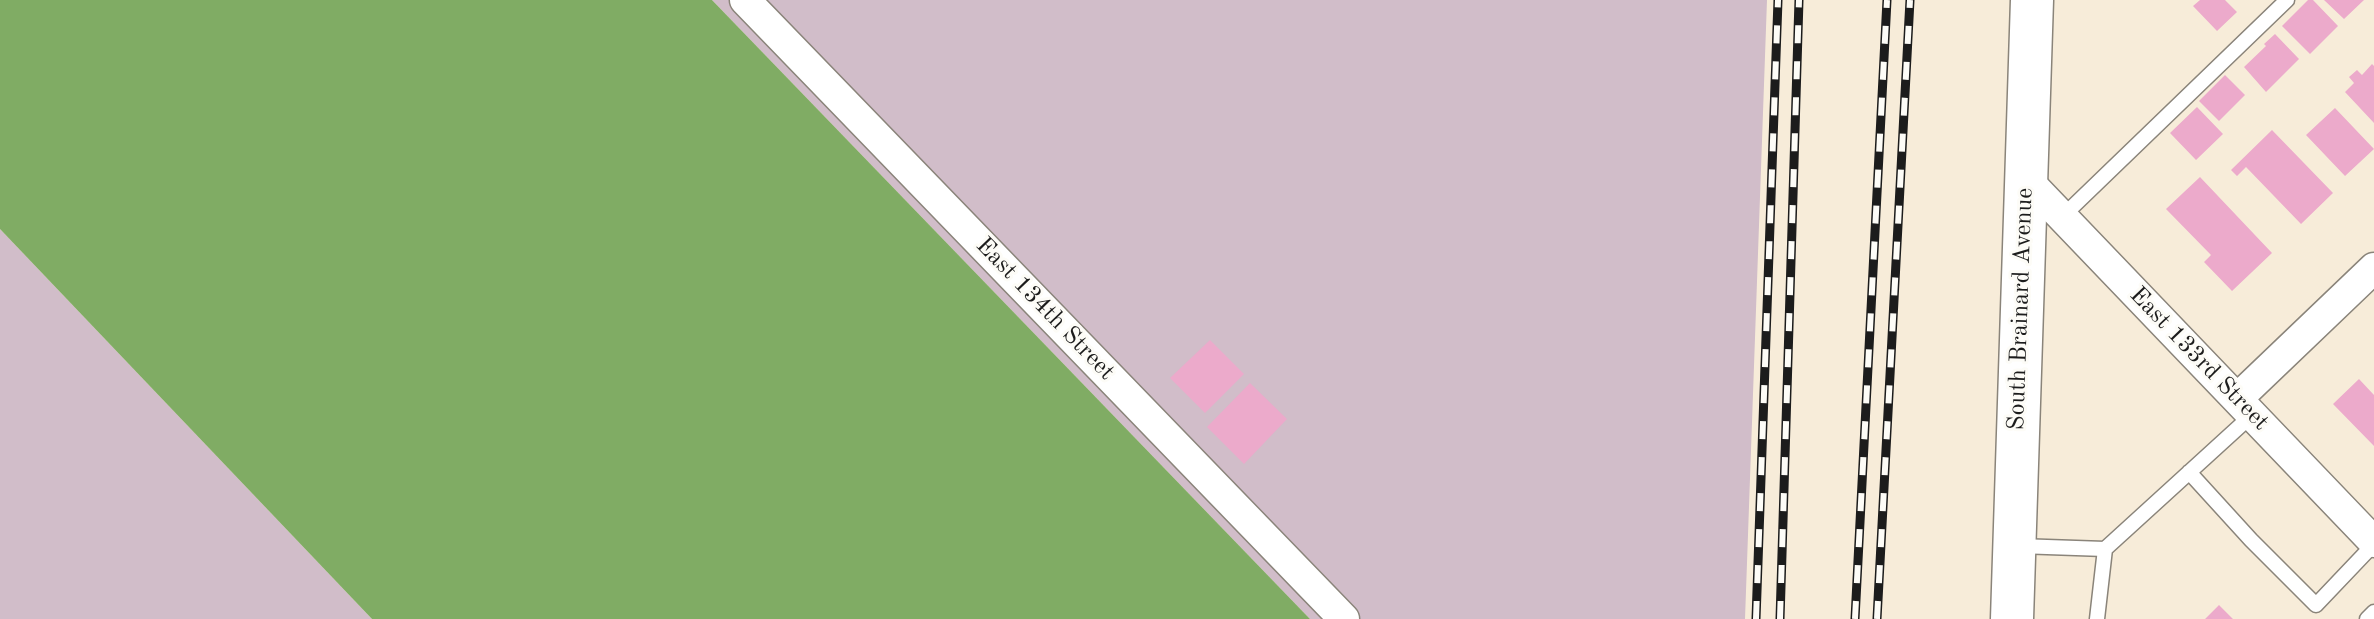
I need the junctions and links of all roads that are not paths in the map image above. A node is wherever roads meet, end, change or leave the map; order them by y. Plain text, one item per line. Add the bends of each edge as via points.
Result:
1 (745, 0) edge
2 (2032, 0) edge
3 (2287, 0) edge
4 (2024, 177) junction
5 (2062, 217) junction
6 (2374, 268) edge
7 (2245, 407) junction
8 (2189, 472) junction
9 (2374, 543) edge
10 (2014, 546) junction
11 (2105, 549) junction
12 (2374, 612) edge
13 (1344, 619) edge
14 (2012, 619) edge
15 (2097, 619) edge
16 (2367, 619) edge

1 - 13 street, East 134th Street
2 - 4 main road, South Brainard Avenue
3 - 5 lane
4 - 5 street, East 133rd Street
4 - 10 main road, South Brainard Avenue
5 - 7 street, East 133rd Street
6 - 7 street
7 - 8 lane
7 - 9 street, East 133rd Street
8 - 9 lane via 2316,605
8 - 11 lane
10 - 11 lane
10 - 14 main road, South Brainard Avenue
11 - 15 lane
12 - 16 lane

